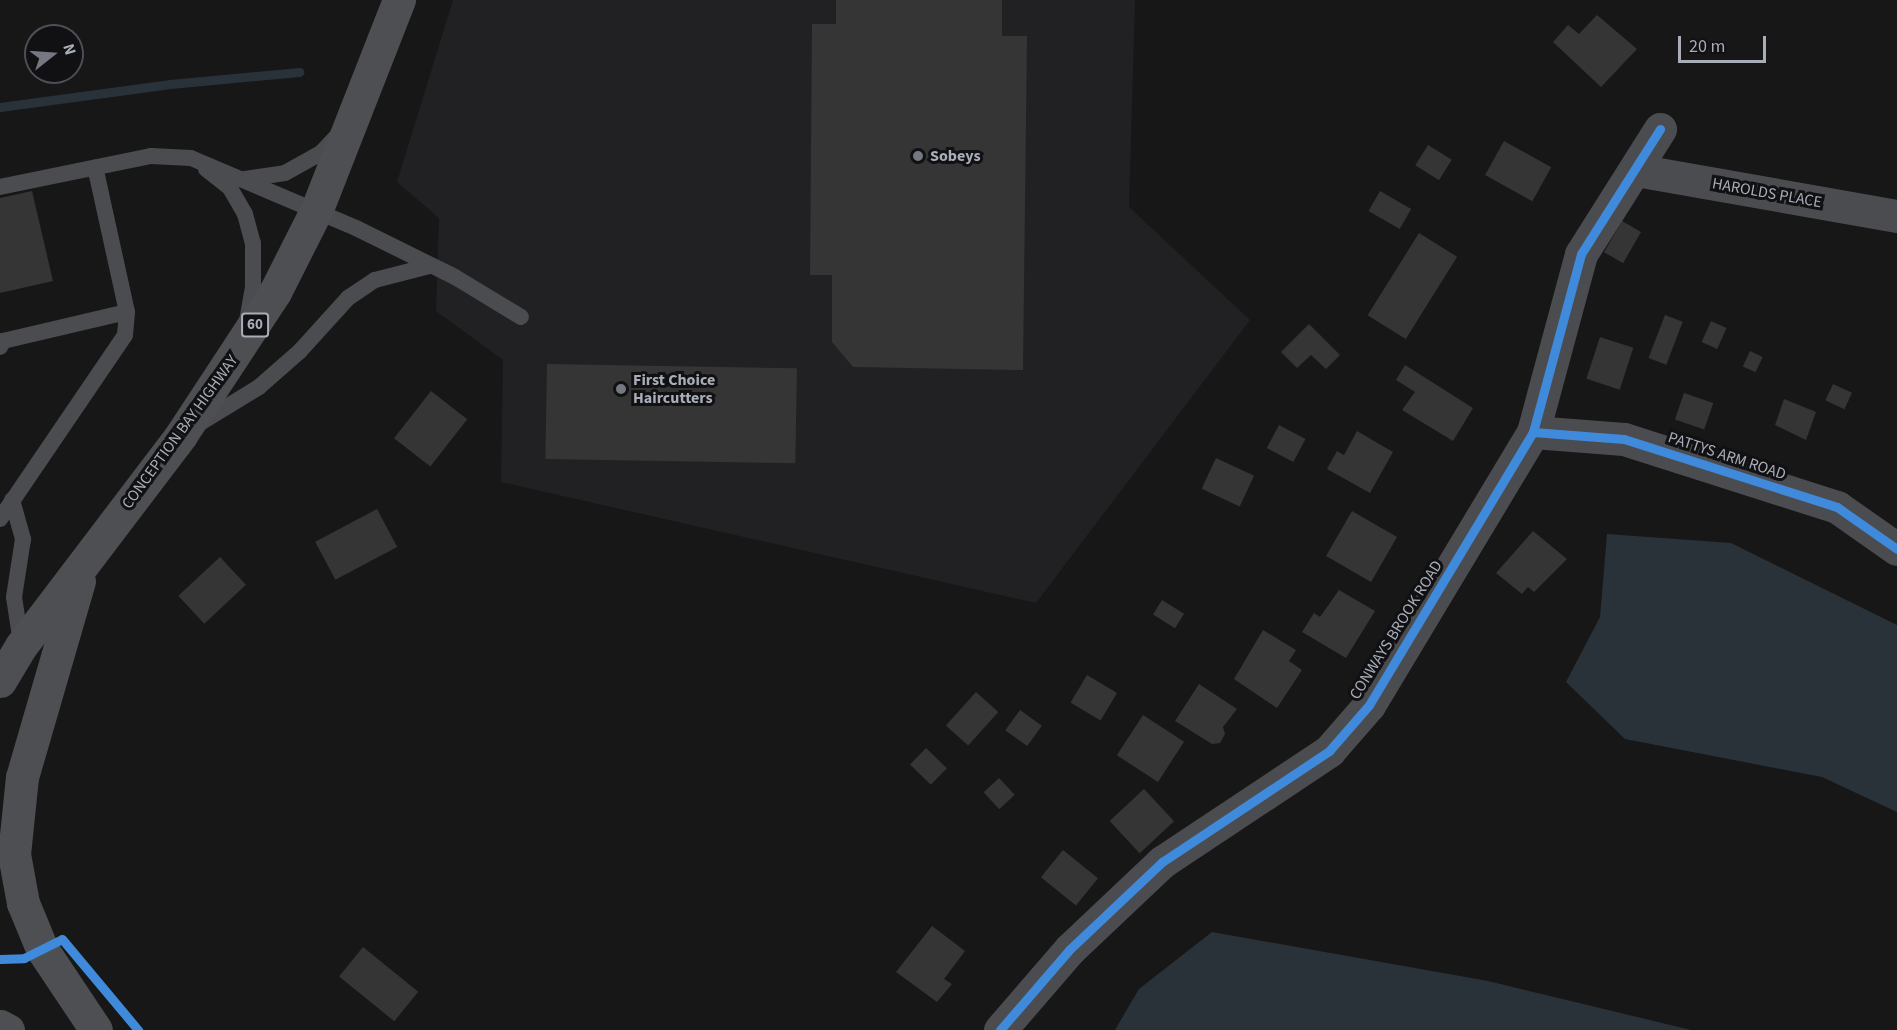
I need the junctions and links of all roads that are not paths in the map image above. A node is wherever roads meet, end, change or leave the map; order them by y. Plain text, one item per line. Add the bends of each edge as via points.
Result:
1 (399, 0) edge
2 (357, 114) junction
3 (1660, 129) dead end
4 (191, 158) junction
5 (95, 167) junction
6 (1636, 170) junction
7 (245, 179) junction
8 (0, 187) edge
9 (317, 209) junction
10 (1897, 216) edge
11 (429, 266) junction
12 (127, 312) junction
13 (521, 317) dead end
14 (1, 344) edge
15 (243, 345) junction
16 (1533, 432) junction
17 (181, 435) junction
18 (12, 500) junction
19 (0, 519) edge
20 (1897, 549) edge
21 (83, 564) junction
22 (21, 646) junction
23 (0, 681) edge
24 (0, 1026) edge
25 (8, 1030) edge
26 (96, 1030) edge
27 (1000, 1030) edge

1 - 2 main road, CONCEPTION BAY HIGHWAY / 60
2 - 7 lane via 321,153 285,172
2 - 9 main road, CONCEPTION BAY HIGHWAY / 60
3 - 6 street, CONWAYS BROOK ROAD
4 - 5 lane via 151,156
4 - 7 lane
4 - 15 lane via 230,188 245,214 253,243 253,287
5 - 8 lane
5 - 12 lane
6 - 10 street, HAROLDS PLACE
6 - 16 street, CONWAYS BROOK ROAD via 1581,254
7 - 9 lane
9 - 11 lane
9 - 15 main road, CONCEPTION BAY HIGHWAY / 60
11 - 13 lane
11 - 17 lane via 375,280 348,298 300,351 259,387
12 - 14 lane
12 - 18 lane via 125,336 116,351
15 - 17 main road, CONCEPTION BAY HIGHWAY / 60
16 - 20 street, PATTYS ARM ROAD via 1624,439 1826,503
16 - 27 street, CONWAYS BROOK ROAD via 1369,705 1329,751 1162,862 1070,949
17 - 21 main road, CONCEPTION BAY HIGHWAY / 60
18 - 19 lane
18 - 22 lane via 23,539 14,597
21 - 22 main road, CONCEPTION BAY HIGHWAY / 60
21 - 26 main road via 22,777 14,854 23,903 42,949
22 - 23 main road, CONCEPTION BAY HIGHWAY / 60
24 - 25 main road

